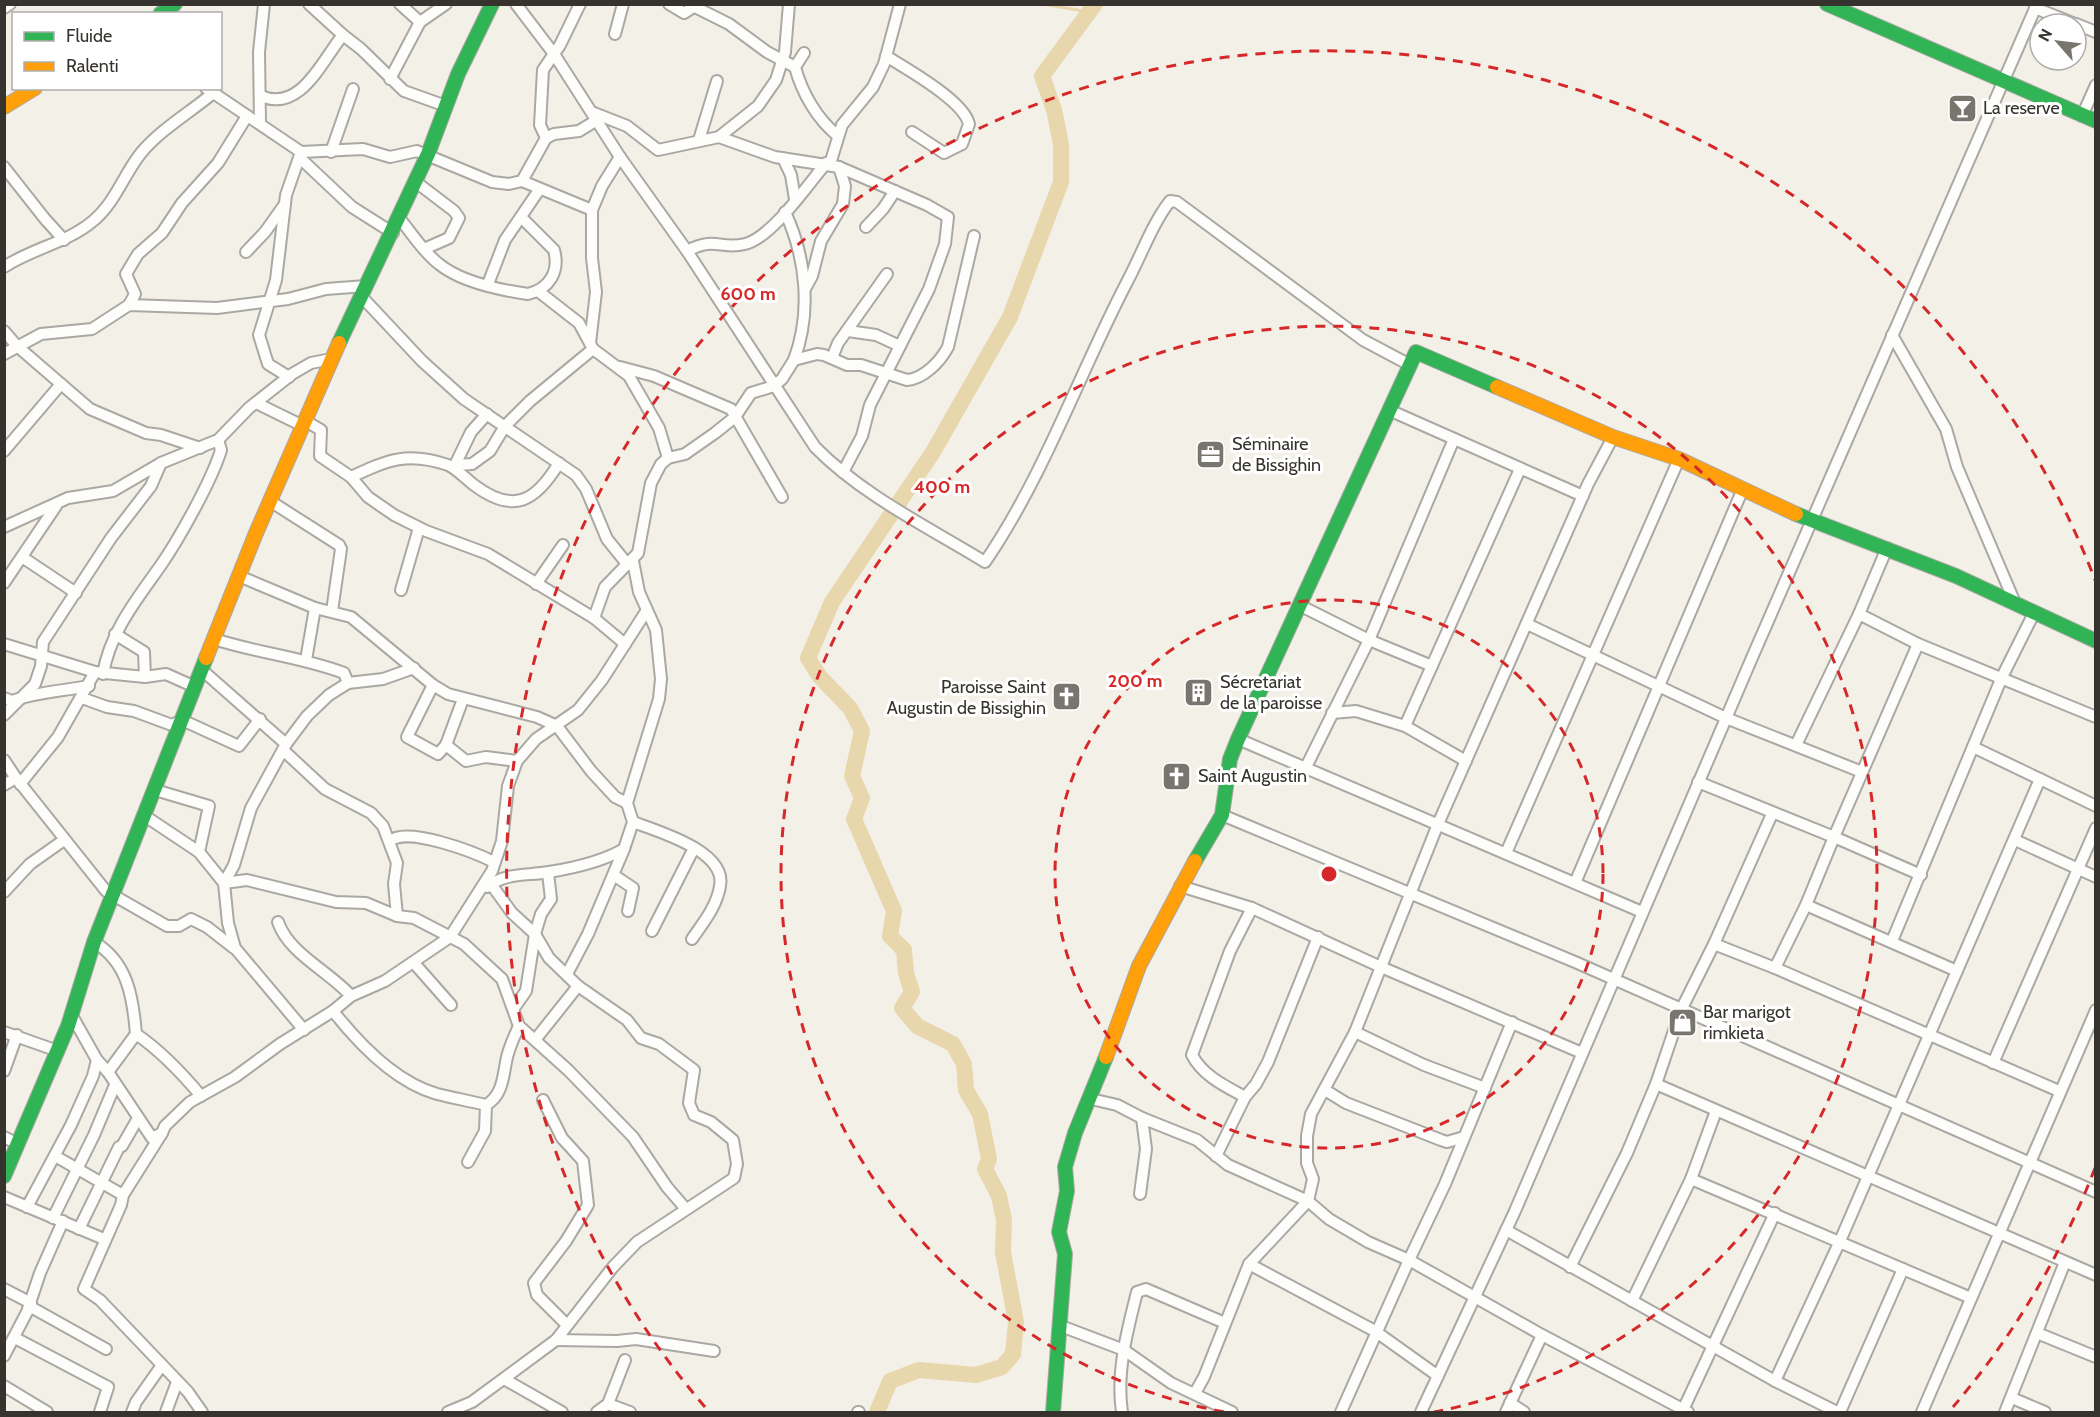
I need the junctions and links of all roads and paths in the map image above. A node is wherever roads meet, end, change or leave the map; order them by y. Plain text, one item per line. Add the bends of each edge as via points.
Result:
1 (10, 4) edge
2 (264, 4) edge
3 (309, 4) edge
4 (400, 4) edge
5 (446, 4) edge
6 (492, 4) edge
7 (516, 4) edge
8 (580, 4) edge
9 (623, 4) edge
10 (669, 4) edge
11 (789, 4) edge
12 (900, 4) edge
13 (1827, 4) edge
14 (697, 6) edge
15 (2036, 6) edge
16 (4, 8) edge
17 (420, 22) junction
18 (615, 34) dead end
19 (342, 35) junction
20 (804, 53) dead end
21 (554, 54) junction
22 (886, 56) junction
23 (783, 60) junction
24 (795, 67) junction
25 (390, 79) junction
26 (717, 81) dead end
27 (2001, 81) junction
28 (2096, 85) edge
29 (353, 89) dead end
30 (32, 90) edge
31 (209, 91) edge
32 (261, 96) junction
33 (446, 106) junction
34 (4, 107) edge
35 (247, 116) junction
36 (596, 116) junction
37 (2089, 118) edge
38 (260, 123) junction
39 (912, 132) dead end
40 (838, 136) junction
41 (719, 137) junction
42 (546, 138) junction
43 (699, 141) junction
44 (331, 152) junction
45 (428, 154) junction
46 (301, 155) junction
47 (620, 157) junction
48 (783, 158) junction
49 (832, 165) junction
50 (4, 167) edge
51 (522, 181) junction
52 (416, 182) junction
53 (539, 190) junction
54 (895, 191) junction
55 (795, 199) junction
56 (285, 203) junction
57 (592, 210) junction
58 (785, 212) junction
59 (399, 218) junction
60 (522, 218) junction
61 (866, 227) dead end
62 (393, 233) junction
63 (974, 236) dead end
64 (64, 240) junction
65 (424, 249) junction
66 (687, 251) junction
67 (246, 252) dead end
68 (4, 267) edge
69 (887, 274) dead end
70 (488, 284) junction
71 (806, 287) junction
72 (364, 291) junction
73 (538, 291) junction
74 (271, 300) junction
75 (129, 305) junction
76 (848, 330) junction
77 (4, 331) edge
78 (1892, 335) junction
79 (16, 346) junction
80 (591, 346) junction
81 (900, 346) junction
82 (4, 354) edge
83 (832, 358) junction
84 (331, 359) junction
85 (794, 360) junction
86 (1410, 365) junction
87 (620, 367) junction
88 (885, 374) junction
89 (289, 377) junction
90 (61, 384) junction
91 (774, 386) junction
92 (256, 403) junction
93 (1389, 410) junction
94 (487, 414) junction
95 (735, 417) junction
96 (302, 422) junction
97 (506, 426) junction
98 (1613, 437) junction
99 (1454, 439) junction
100 (218, 440) junction
101 (202, 448) junction
102 (4, 451) edge
103 (668, 458) junction
104 (1679, 459) junction
105 (161, 463) junction
106 (559, 463) junction
107 (453, 466) junction
108 (1520, 469) junction
109 (843, 472) junction
110 (351, 477) junction
111 (1742, 491) junction
112 (1583, 496) junction
113 (782, 497) dead end
114 (270, 501) junction
115 (56, 505) junction
116 (1812, 522) junction
117 (4, 527) edge
118 (418, 528) junction
119 (563, 545) dead end
120 (1887, 548) junction
121 (22, 557) junction
122 (631, 563) junction
123 (239, 576) junction
124 (4, 583) edge
125 (536, 584) junction
126 (401, 590) dead end
127 (76, 593) junction
128 (2015, 603) junction
129 (1299, 605) junction
130 (315, 608) junction
131 (647, 610) junction
132 (332, 611) junction
133 (2034, 613) junction
134 (1859, 614) junction
135 (594, 618) junction
136 (1527, 624) junction
137 (115, 634) junction
138 (214, 639) junction
139 (1369, 640) junction
140 (2096, 641) edge
141 (4, 644) edge
142 (625, 644) junction
143 (1918, 644) junction
144 (40, 655) junction
145 (1593, 655) junction
146 (306, 660) junction
147 (1432, 666) junction
148 (414, 669) junction
149 (202, 670) junction
150 (99, 673) junction
151 (145, 677) junction
152 (2002, 677) junction
153 (348, 683) junction
154 (433, 685) junction
155 (89, 686) junction
156 (1658, 686) junction
157 (195, 687) junction
158 (25, 696) junction
159 (4, 698) edge
160 (82, 698) junction
161 (463, 699) junction
162 (1332, 713) junction
163 (4, 715) edge
164 (2096, 717) edge
165 (1726, 718) junction
166 (260, 719) junction
167 (182, 720) junction
168 (557, 726) junction
169 (1405, 726) junction
170 (1238, 739) junction
171 (446, 745) junction
172 (1796, 745) junction
173 (284, 747) junction
174 (1973, 747) junction
175 (4, 760) edge
176 (517, 761) junction
177 (1466, 761) junction
178 (1306, 768) junction
179 (1862, 772) junction
180 (2040, 779) junction
181 (18, 781) junction
182 (1698, 782) junction
183 (4, 785) edge
184 (155, 790) junction
185 (627, 803) junction
186 (2096, 806) edge
187 (1772, 814) junction
188 (1222, 815) junction
189 (145, 816) junction
190 (633, 822) junction
191 (1438, 824) junction
192 (2096, 828) edge
193 (1834, 837) junction
194 (64, 840) junction
195 (2015, 840) junction
196 (390, 841) junction
197 (694, 848) junction
198 (624, 849) junction
199 (199, 852) junction
200 (1506, 854) junction
201 (494, 862) junction
202 (2078, 869) junction
203 (548, 873) junction
204 (1920, 875) junction
205 (615, 876) junction
206 (2096, 877) edge
207 (224, 883) junction
208 (1575, 883) junction
209 (1180, 886) junction
210 (486, 887) junction
211 (4, 892) edge
212 (1410, 894) junction
213 (113, 896) junction
214 (1806, 905) junction
215 (1252, 908) junction
216 (627, 910) dead end
217 (1642, 912) junction
218 (397, 916) junction
219 (278, 922) dead end
220 (652, 931) dead end
221 (535, 934) junction
222 (450, 937) junction
223 (1318, 937) junction
224 (692, 939) dead end
225 (1892, 941) junction
226 (94, 942) junction
227 (1714, 944) junction
228 (235, 948) junction
229 (414, 963) junction
230 (1381, 967) junction
231 (1775, 968) junction
232 (1957, 971) junction
233 (567, 974) junction
234 (1613, 980) junction
235 (578, 986) junction
236 (351, 996) junction
237 (451, 1005) dead end
238 (514, 1008) junction
239 (1681, 1010) junction
240 (2096, 1010) edge
241 (333, 1011) junction
242 (71, 1014) junction
243 (1512, 1022) junction
244 (519, 1026) junction
245 (304, 1030) junction
246 (4, 1032) edge
247 (1355, 1032) junction
248 (136, 1034) junction
249 (17, 1035) junction
250 (1929, 1036) junction
251 (535, 1040) junction
252 (58, 1051) junction
253 (1582, 1053) junction
254 (97, 1060) junction
255 (1993, 1063) junction
256 (4, 1071) edge
257 (108, 1072) junction
258 (115, 1084) junction
259 (1656, 1084) junction
260 (1485, 1088) junction
261 (1325, 1090) junction
262 (2059, 1092) junction
263 (201, 1096) junction
264 (1245, 1097) junction
265 (1091, 1099) junction
266 (543, 1100) dead end
267 (486, 1105) junction
268 (1898, 1105) junction
269 (1716, 1111) junction
270 (1142, 1118) junction
271 (137, 1120) junction
272 (156, 1136) junction
273 (4, 1137) edge
274 (1464, 1137) junction
275 (18, 1144) junction
276 (55, 1156) junction
277 (1216, 1156) junction
278 (468, 1162) dead end
279 (2028, 1162) junction
280 (77, 1168) junction
281 (4, 1176) edge
282 (1867, 1177) junction
283 (1690, 1179) junction
284 (100, 1183) junction
285 (2096, 1192) edge
286 (1140, 1194) dead end
287 (123, 1196) junction
288 (4, 1197) edge
289 (1308, 1201) junction
290 (27, 1207) junction
291 (685, 1209) junction
292 (1775, 1213) junction
293 (58, 1219) junction
294 (79, 1229) junction
295 (1506, 1230) junction
296 (2001, 1234) junction
297 (104, 1239) junction
298 (1840, 1241) junction
299 (1409, 1260) junction
300 (2065, 1262) junction
301 (1249, 1264) junction
302 (1570, 1267) junction
303 (1903, 1269) junction
304 (2096, 1275) edge
305 (4, 1289) edge
306 (1477, 1297) junction
307 (1971, 1298) junction
308 (1632, 1301) junction
309 (30, 1305) junction
310 (1225, 1323) junction
311 (567, 1325) junction
312 (1061, 1326) junction
313 (1375, 1331) junction
314 (2037, 1333) junction
315 (1542, 1335) junction
316 (556, 1340) junction
317 (10, 1342) edge
318 (1714, 1346) junction
319 (106, 1349) dead end
320 (1124, 1350) junction
321 (714, 1351) dead end
322 (4, 1356) edge
323 (2096, 1357) edge
324 (625, 1360) dead end
325 (162, 1365) junction
326 (1438, 1376) junction
327 (504, 1379) junction
328 (1775, 1381) junction
329 (177, 1382) junction
330 (4, 1386) edge
331 (1195, 1393) junction
332 (2012, 1398) junction
333 (608, 1404) junction
334 (1508, 1408) edge
335 (1685, 1412) edge
336 (47, 1413) edge
337 (100, 1413) edge
338 (132, 1413) edge
339 (166, 1413) edge
340 (202, 1413) edge
341 (448, 1413) edge
342 (562, 1413) edge
343 (597, 1413) edge
344 (630, 1413) edge
345 (1053, 1413) edge
346 (1122, 1413) edge
347 (1232, 1413) edge
348 (1341, 1413) edge
349 (1421, 1413) edge
350 (1524, 1413) edge
351 (1839, 1413) edge
352 (1922, 1413) edge
353 (2005, 1413) edge
354 (2045, 1413) edge

1 - 16 street
2 - 32 street via 259,52
3 - 19 street
4 - 17 street
5 - 17 street
6 - 33 street via 471,43
7 - 21 street
8 - 21 street
9 - 18 street
10 - 14 street via 684,13
11 - 23 street via 788,42
12 - 22 street
13 - 27 street
14 - 23 street
15 - 27 street
17 - 25 street
19 - 25 street
19 - 32 street via 300,92 283,100
20 - 24 street
21 - 36 street
21 - 42 street via 542,78 540,125
22 - 39 street via 934,87 965,113 969,124 962,144 944,153
22 - 40 street via 873,87 852,110
23 - 24 street
23 - 41 street via 776,80 758,106
24 - 40 street via 819,117
25 - 33 street via 410,94
26 - 43 street
27 - 37 street
27 - 78 street
28 - 37 street
29 - 44 street
30 - 34 street
31 - 35 street
31 - 64 street via 142,152 102,213
32 - 38 street
33 - 45 street
35 - 38 street
35 - 75 street via 218,163 182,203 162,233 131,263 126,274 135,294
36 - 42 street via 579,131
36 - 43 street via 627,126 658,150
36 - 47 street
38 - 46 street
40 - 49 street
41 - 43 street
41 - 48 street
42 - 51 street
44 - 45 street via 363,149 390,157 414,151
44 - 46 street
45 - 51 street via 492,182
45 - 52 street
46 - 56 street
46 - 62 street via 352,207
47 - 57 street
47 - 66 street
48 - 49 street
48 - 55 street
49 - 54 street
49 - 55 street
49 - 71 street via 845,186 843,204 821,241
50 - 64 street
51 - 53 street
52 - 59 street
52 - 65 street via 459,218 449,238
53 - 57 street
53 - 60 street
54 - 61 street
54 - 81 street via 944,213 949,220 938,265
55 - 58 street
56 - 67 street
56 - 74 street
57 - 80 street via 596,292
58 - 66 street via 754,241 731,245 709,242
58 - 71 street via 798,241
59 - 62 street
59 - 65 street
60 - 70 street via 505,240
60 - 73 street via 554,250 556,258 552,279
62 - 72 street
63 - 88 street via 967,276 943,357 914,380
64 - 68 street via 22,255
65 - 70 street via 448,271
66 - 91 street
69 - 76 street
70 - 73 street via 528,294
71 - 85 street
72 - 74 street via 326,289
72 - 84 street
72 - 94 street via 422,361
73 - 80 street via 579,323
74 - 75 street via 217,308
74 - 89 street via 259,341 268,364
75 - 79 street via 92,329 41,334
76 - 81 street via 876,335
76 - 83 street
77 - 79 street
78 - 116 street
78 - 128 street via 1946,429 1957,467
79 - 82 street
79 - 90 street
80 - 87 street
80 - 97 street
81 - 88 street
83 - 85 street via 817,354
83 - 88 street
84 - 89 street via 311,363
84 - 96 street
85 - 91 street
86 - 93 street
86 - 98 street via 1416,352
86 - 109 street via 1363,340 1177,202 1170,201 1094,345 1035,475 985,562
87 - 95 street via 654,376 727,406
87 - 103 street via 656,422
88 - 109 street via 867,412 862,436
89 - 92 street
90 - 101 street via 90,409 146,433
90 - 102 street
91 - 95 street via 752,393
91 - 109 street via 815,447
92 - 96 street
92 - 100 street
93 - 99 street
93 - 129 street
94 - 97 street
94 - 107 street via 471,432
95 - 103 street via 695,448
95 - 113 street
96 - 110 street via 321,430 320,456
96 - 114 street
97 - 106 street
97 - 107 street via 480,459
98 - 104 street
98 - 112 street
99 - 108 street
99 - 139 street
100 - 101 street
100 - 137 street via 220,453 186,521
101 - 105 street
103 - 122 street via 651,483 641,544
104 - 111 street
104 - 145 street
105 - 115 street via 113,491 77,495
105 - 127 street via 150,486
106 - 107 street via 542,490 516,502 485,492
106 - 122 street via 582,481 607,539
107 - 110 street via 397,458
108 - 112 street
108 - 147 street
110 - 118 street via 368,497
111 - 116 street
111 - 156 street
112 - 136 street
114 - 123 street
114 - 132 street via 339,545
115 - 117 street
115 - 121 street
116 - 120 street
116 - 165 street
118 - 125 street via 480,549
118 - 126 street
119 - 125 street
120 - 128 street
120 - 134 street
121 - 124 street
121 - 127 street
122 - 131 street
122 - 135 street via 605,587
123 - 130 street
123 - 138 street
125 - 135 street
127 - 144 street via 46,636
128 - 133 street
129 - 139 street
129 - 170 street
130 - 132 street
130 - 146 street
131 - 142 street
131 - 185 street via 656,630 659,699
132 - 148 street via 353,618
133 - 140 street
133 - 152 street
134 - 143 street
134 - 172 street
135 - 142 street
136 - 145 street
136 - 177 street
137 - 150 street
137 - 151 street via 144,651
138 - 146 street
138 - 149 street
139 - 147 street
139 - 162 street
141 - 144 street
142 - 168 street via 603,680 578,710
143 - 152 street
143 - 179 street
144 - 150 street
144 - 158 street via 38,676
145 - 156 street
145 - 200 street
146 - 153 street via 344,673
147 - 169 street
148 - 153 street via 384,679
148 - 154 street
149 - 157 street
149 - 166 street
150 - 151 street
150 - 155 street
151 - 157 street via 166,674
152 - 164 street
152 - 174 street
153 - 173 street via 307,716
154 - 161 street
154 - 171 street via 407,737 438,754
155 - 158 street
155 - 160 street
156 - 165 street
156 - 208 street
157 - 167 street
158 - 159 street via 12,701
158 - 163 street
160 - 167 street via 172,725
160 - 181 street via 58,737
161 - 168 street via 537,717
161 - 171 street
162 - 169 street via 1356,711
162 - 178 street
165 - 172 street
165 - 182 street
166 - 167 street via 239,746
166 - 173 street
167 - 184 street
168 - 176 street via 536,739
168 - 185 street via 591,771 615,797
169 - 177 street
170 - 178 street
170 - 188 street via 1230,759
171 - 176 street via 466,761 486,757
172 - 179 street
173 - 196 street via 325,789 376,817
173 - 207 street via 251,808 234,865
174 - 180 street
174 - 204 street
175 - 181 street
176 - 201 street via 508,786 502,841
177 - 191 street
178 - 191 street
179 - 193 street
180 - 186 street
180 - 195 street
181 - 183 street
181 - 194 street
182 - 187 street
182 - 217 street
184 - 189 street
184 - 199 street via 209,806
185 - 190 street
187 - 193 street
187 - 227 street
188 - 209 street
188 - 212 street
189 - 199 street
189 - 213 street
190 - 197 street
190 - 198 street
191 - 200 street
191 - 212 street
192 - 202 street
193 - 204 street
193 - 214 street
194 - 211 street via 30,864
194 - 213 street
195 - 202 street
195 - 232 street
196 - 201 street via 403,835 446,842
196 - 218 street via 397,863
197 - 220 street
197 - 224 street via 717,869 721,884
198 - 203 street
198 - 205 street
199 - 207 street
200 - 208 street
201 - 210 street
202 - 206 street
202 - 255 street
203 - 210 street via 516,873
203 - 221 street via 550,899
204 - 225 street
205 - 216 street via 633,886
205 - 233 street
207 - 218 street via 247,880 336,902 366,903
207 - 228 street
208 - 217 street
209 - 215 street
209 - 265 street via 1138,966
210 - 221 street
210 - 222 street
212 - 230 street
212 - 234 street
213 - 226 street
213 - 228 street via 167,926 179,927 191,918
214 - 225 street
214 - 231 street
215 - 223 street
215 - 264 street via 1230,951 1192,1055 1212,1078
217 - 234 street
218 - 222 street via 414,918
219 - 236 street via 288,941
221 - 233 street via 549,958
221 - 238 street via 530,979
222 - 229 street
222 - 238 street via 498,974
223 - 230 street
223 - 264 street via 1268,1062
225 - 232 street
226 - 242 street
226 - 248 street via 110,953 126,980 133,996
227 - 231 street
227 - 239 street
228 - 245 street
229 - 236 street
229 - 237 street
230 - 243 street
230 - 247 street
231 - 250 street
232 - 250 street
233 - 235 street
234 - 239 street
234 - 253 street
235 - 251 street
235 - 291 street via 627,1020 641,1038 669,1050 694,1070 689,1103 694,1115 711,1122 733,1140 737,1164 734,1178
236 - 241 street
238 - 244 street
239 - 259 street
239 - 268 street
240 - 262 street
241 - 245 street
241 - 267 street via 393,1071 437,1094
242 - 252 street
242 - 254 street
243 - 253 street
243 - 260 street
244 - 251 street
244 - 267 street via 505,1063 502,1084
245 - 263 street
246 - 249 street
247 - 260 street via 1424,1065
247 - 261 street
248 - 257 street
248 - 263 street via 154,1046
249 - 252 street
249 - 256 street
250 - 255 street
250 - 268 street
251 - 291 street via 633,1137
252 - 275 street
253 - 295 street
254 - 257 street
254 - 276 street
255 - 262 street
257 - 258 street
258 - 271 street
258 - 280 street
259 - 269 street
259 - 302 street
260 - 274 street
261 - 274 street via 1441,1140
261 - 289 street via 1308,1128 1307,1163 1313,1179
262 - 279 street
263 - 272 street via 179,1111
264 - 277 street
265 - 270 street via 1117,1105
265 - 312 street via 1065,1167 1067,1191 1059,1232 1065,1254
266 - 311 street via 562,1138 583,1161 588,1205 534,1283 537,1295
267 - 278 street via 484,1131
268 - 279 street
268 - 282 street
269 - 282 street
269 - 283 street
270 - 277 street via 1197,1140
270 - 286 street via 1146,1149
271 - 272 street
271 - 284 street
272 - 287 street
273 - 275 street
274 - 299 street
275 - 281 street
276 - 280 street
276 - 290 street
277 - 289 street via 1255,1179
279 - 285 street
279 - 296 street
280 - 284 street
280 - 293 street
282 - 296 street
282 - 298 street
283 - 292 street
283 - 308 street
284 - 287 street
284 - 294 street
287 - 297 street
288 - 290 street
289 - 299 street via 1329,1219 1368,1242
289 - 301 street
290 - 293 street
291 - 311 street via 637,1242
292 - 298 street
292 - 318 street
293 - 294 street
293 - 309 street
294 - 297 street
295 - 302 street
295 - 306 street
296 - 300 street
296 - 307 street
297 - 325 street via 85,1291 100,1300
298 - 303 street
298 - 328 street
299 - 306 street
299 - 313 street
300 - 304 street
300 - 314 street
301 - 310 street
301 - 313 street
302 - 308 street
303 - 307 street
303 - 351 street
305 - 309 street
306 - 315 street
306 - 326 street
307 - 352 street
308 - 318 street
309 - 317 street
309 - 319 street
310 - 320 street via 1141,1289 1137,1292
310 - 331 street
311 - 316 street
312 - 320 street
312 - 345 street
313 - 326 street
313 - 348 street
314 - 323 street
314 - 332 street
315 - 334 street
315 - 335 street
316 - 321 street via 636,1339
316 - 327 street
317 - 322 street
317 - 337 street via 108,1387
318 - 328 street
318 - 335 street
320 - 331 street via 1171,1383
320 - 346 street
324 - 333 street
325 - 329 street
325 - 338 street
326 - 349 street
327 - 341 street via 472,1402
327 - 342 street
328 - 351 street
329 - 339 street
329 - 340 street
330 - 336 street
331 - 347 street
332 - 353 street
332 - 354 street
333 - 343 street
333 - 344 street
334 - 350 street

